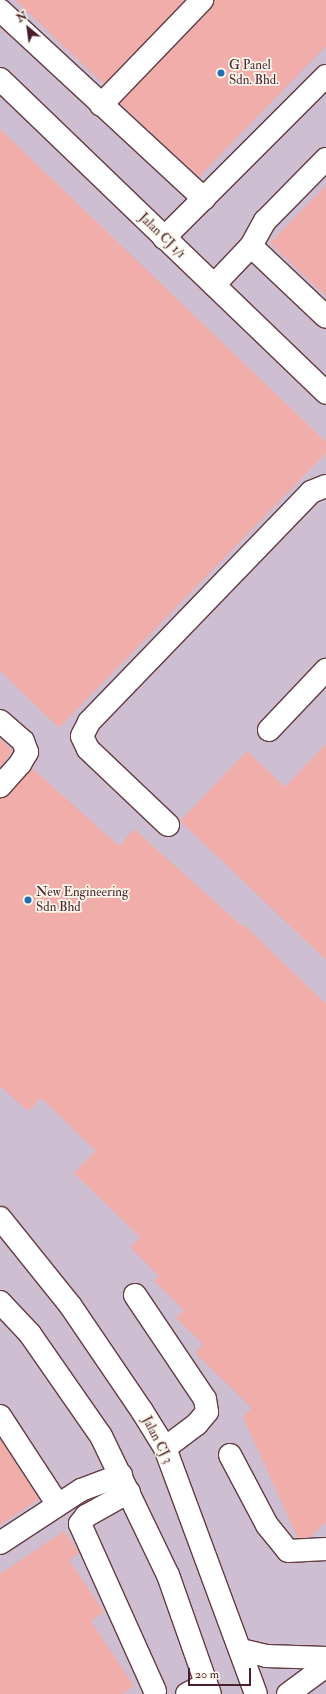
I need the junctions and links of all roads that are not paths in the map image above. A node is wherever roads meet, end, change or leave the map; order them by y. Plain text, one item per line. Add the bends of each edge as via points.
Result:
1 (202, 0) edge
2 (0, 10) edge
3 (326, 76) edge
4 (0, 79) edge
5 (101, 104) junction
6 (326, 159) edge
7 (204, 199) junction
8 (164, 238) junction
9 (251, 246) junction
10 (214, 285) junction
11 (326, 317) edge
12 (326, 393) edge
13 (326, 486) edge
14 (326, 670) edge
15 (0, 721) edge
16 (269, 730) dead end
17 (0, 786) edge
18 (168, 825) dead end
19 (0, 1218) edge
20 (135, 1295) dead end
21 (0, 1302) edge
22 (0, 1416) edge
23 (165, 1448) junction
24 (230, 1455) dead end
25 (125, 1484) junction
26 (58, 1505) junction
27 (0, 1542) edge
28 (326, 1549) edge
29 (241, 1650) junction
30 (326, 1658) edge
31 (326, 1666) edge
32 (208, 1689) edge
33 (155, 1691) dead end
34 (187, 1694) edge
35 (256, 1694) edge
36 (288, 1694) edge

1 - 5 street
2 - 5 street
3 - 7 street
4 - 8 street, Jalan CJ 1/1
5 - 7 street
6 - 9 street via 265,221
7 - 8 street
8 - 10 street, Jalan CJ 1/1
9 - 10 street
9 - 11 street
10 - 12 street, Jalan CJ 1/1
13 - 18 street via 311,492 89,722 82,736 88,749
14 - 16 street
15 - 17 street via 23,742 27,752
19 - 23 street, Jalan CJ 3 via 70,1305
20 - 23 street via 205,1399 207,1412
21 - 25 street via 30,1334 101,1436
22 - 26 street
23 - 29 street, Jalan CJ 3
24 - 28 street via 267,1525 288,1551
25 - 26 street via 81,1490
25 - 32 street via 168,1575
25 - 33 street via 80,1524
26 - 27 street
29 - 30 street via 266,1656
29 - 35 street, Jalan CJ 3
31 - 36 street
32 - 34 street

